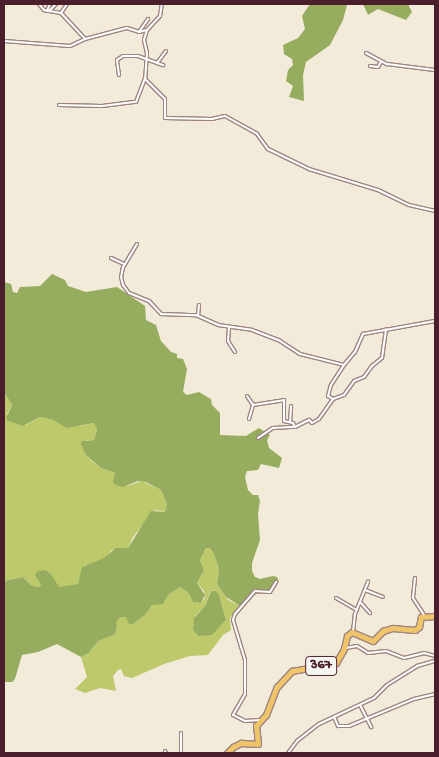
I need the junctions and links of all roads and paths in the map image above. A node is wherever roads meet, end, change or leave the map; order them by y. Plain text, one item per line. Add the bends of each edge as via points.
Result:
1 (39, 4) edge
2 (50, 4) edge
3 (56, 4) edge
4 (67, 4) edge
5 (162, 4) edge
6 (48, 11) junction
7 (61, 14) junction
8 (148, 19) dead end
9 (147, 30) junction
10 (139, 32) junction
11 (85, 39) junction
12 (4, 41) edge
13 (166, 51) dead end
14 (366, 52) dead end
15 (147, 58) junction
16 (157, 62) junction
17 (381, 62) junction
18 (163, 65) dead end
19 (370, 66) dead end
20 (435, 70) edge
21 (119, 75) dead end
22 (145, 78) junction
23 (58, 105) dead end
24 (435, 211) edge
25 (137, 244) dead end
26 (111, 258) dead end
27 (124, 264) junction
28 (199, 305) dead end
29 (198, 316) junction
30 (435, 321) edge
31 (229, 327) junction
32 (386, 330) junction
33 (235, 352) dead end
34 (344, 365) junction
35 (247, 396) dead end
36 (333, 399) junction
37 (253, 405) junction
38 (291, 406) dead end
39 (249, 419) dead end
40 (290, 422) junction
41 (295, 427) junction
42 (258, 438) dead end
43 (416, 578) dead end
44 (368, 581) dead end
45 (276, 582) dead end
46 (365, 590) junction
47 (383, 597) dead end
48 (336, 598) dead end
49 (360, 602) junction
50 (357, 610) junction
51 (370, 613) dead end
52 (424, 616) junction
53 (435, 616) edge
54 (353, 632) junction
55 (344, 649) junction
56 (435, 656) edge
57 (435, 661) edge
58 (435, 694) edge
59 (359, 705) junction
60 (334, 717) junction
61 (367, 718) junction
62 (263, 720) junction
63 (372, 728) dead end
64 (181, 734) dead end
65 (181, 753) edge
66 (227, 753) edge
67 (288, 753) edge

1 - 6 street
2 - 6 street
3 - 6 street
4 - 7 street
5 - 9 street via 160,16
6 - 7 street
7 - 11 street
8 - 10 street
9 - 10 street
9 - 15 street via 144,39
10 - 11 street via 127,28
11 - 12 street via 70,46
13 - 16 street
14 - 17 street
15 - 16 street
15 - 21 street via 136,55 119,57
15 - 22 street
16 - 18 street
17 - 19 street via 378,67
17 - 20 street
22 - 23 street via 136,102 102,106
22 - 24 street via 166,99 165,118 212,119 225,116 257,134 269,150 312,170
25 - 27 street
26 - 27 street
27 - 29 street via 121,277 129,293 149,301 162,315
28 - 29 street
29 - 31 street
30 - 32 street
31 - 33 street via 228,338
31 - 34 street via 252,330 280,341 300,354
32 - 34 street via 363,334 355,352
32 - 36 street via 382,358 364,377 355,380 342,396
34 - 36 street via 328,392
35 - 37 street
36 - 41 street via 317,421 312,423 309,420
37 - 39 street
37 - 40 street via 284,401 284,421
38 - 40 street
40 - 41 street
41 - 42 street via 273,428
43 - 52 street via 412,598
44 - 46 street
45 - 62 street via 271,592 255,591 233,620 245,660 245,694 233,715 245,721
46 - 47 street
46 - 49 street
48 - 50 street
49 - 50 street
49 - 51 street
50 - 54 street
52 - 53 main road
52 - 54 main road via 415,630 390,628 373,640
54 - 55 main road, 367 via 347,636
55 - 56 street via 357,646 368,653 386,651 404,658 424,653
55 - 62 main road, 367 via 333,664 290,672 276,689
57 - 59 street via 417,666 387,685 374,698
58 - 61 street
59 - 60 street
59 - 61 street
60 - 61 street via 340,727
60 - 67 street via 305,734
61 - 63 street
62 - 66 main road, 367 via 256,728 258,744 241,743
64 - 65 street

